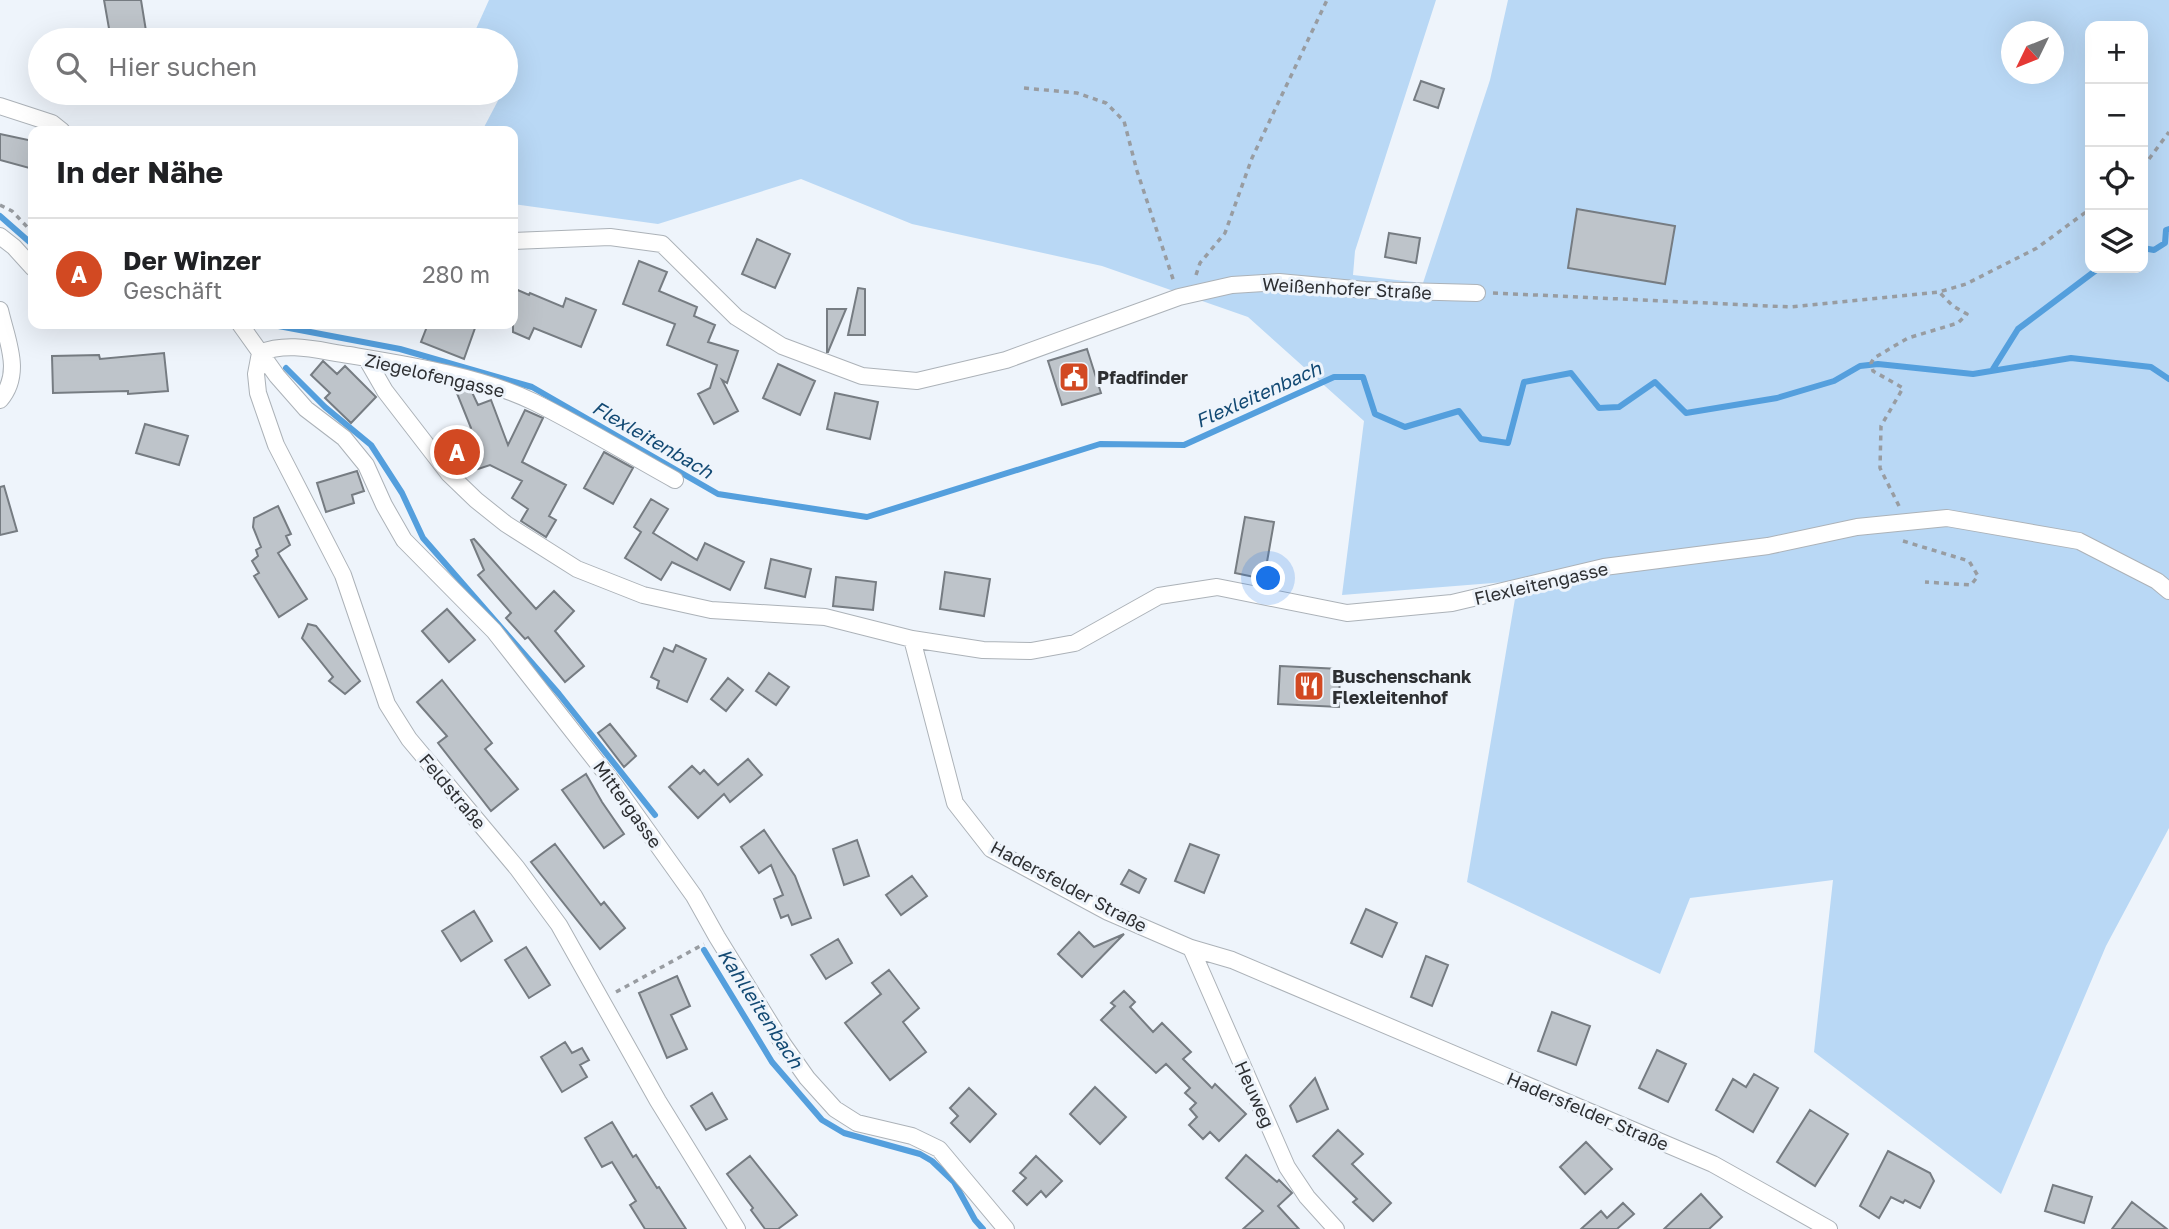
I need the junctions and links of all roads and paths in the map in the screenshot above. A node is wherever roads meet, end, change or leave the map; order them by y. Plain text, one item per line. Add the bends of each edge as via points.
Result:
1 (1326, 0) edge
2 (1024, 88) dead end
3 (0, 106) edge
4 (56, 126) edge
5 (2169, 132) edge
6 (2148, 160) edge
7 (0, 205) edge
8 (2089, 210) edge
9 (28, 228) edge
10 (0, 236) edge
11 (518, 240) edge
12 (28, 262) edge
13 (1939, 292) junction
14 (1477, 293) joint
15 (1184, 296) junction
16 (0, 310) edge
17 (243, 329) edge
18 (260, 353) junction
19 (366, 358) junction
20 (0, 400) edge
21 (675, 480) dead end
22 (1906, 521) junction
23 (1895, 538) dead end
24 (1925, 582) dead end
25 (2169, 591) edge
26 (912, 639) junction
27 (717, 937) junction
28 (1191, 948) junction
29 (601, 1000) junction
30 (737, 1229) edge
31 (1006, 1229) edge
32 (1336, 1229) edge
33 (1829, 1229) edge

1 - 15 path via 1252,158 1226,233 1200,263
2 - 15 path via 1077,93 1106,103 1124,121 1137,172
3 - 4 street
5 - 6 path
7 - 9 path
8 - 13 path via 2038,247 1966,284
10 - 12 street
11 - 15 street, Weißenhofer Straße via 610,237 662,244 736,317 782,346 862,376 917,381 1006,360
13 - 14 path via 1791,307
13 - 22 path via 1967,314 1958,323 1908,338 1874,358 1872,365 1873,371 1903,388 1881,426 1880,468
14 - 15 street, Weißenhofer Straße via 1279,282 1233,285
16 - 20 street via 14,370
17 - 18 street
18 - 19 street, Ziegelofengasse via 299,347
18 - 27 street, Mittergasse via 306,409 344,438 366,465 404,540 494,631 597,762 694,896
18 - 29 street, Feldstraße via 258,393 276,445 343,575 387,704 409,739 559,925
19 - 21 street, Ziegelofengasse via 492,386 533,402
19 - 26 street via 449,474 506,524 577,569 643,595 711,611 825,617
22 - 25 street, Flexleitengasse via 1947,518 2079,541
22 - 26 street, Flexleitengasse via 1768,546 1604,567 1452,603 1347,613 1217,587 1159,596 1075,643 1031,651 984,650
23 - 24 path via 1969,561 1978,576 1971,585
26 - 28 street, Hadersfelder Straße via 955,803 991,849 1108,912
27 - 29 path
27 - 31 street, Mittergasse via 783,1044 835,1109 857,1123 912,1136 939,1149
28 - 32 street, Heuweg via 1287,1167
28 - 33 street, Hadersfelder Straße via 1232,960 1713,1164
29 - 30 street, Feldstraße

